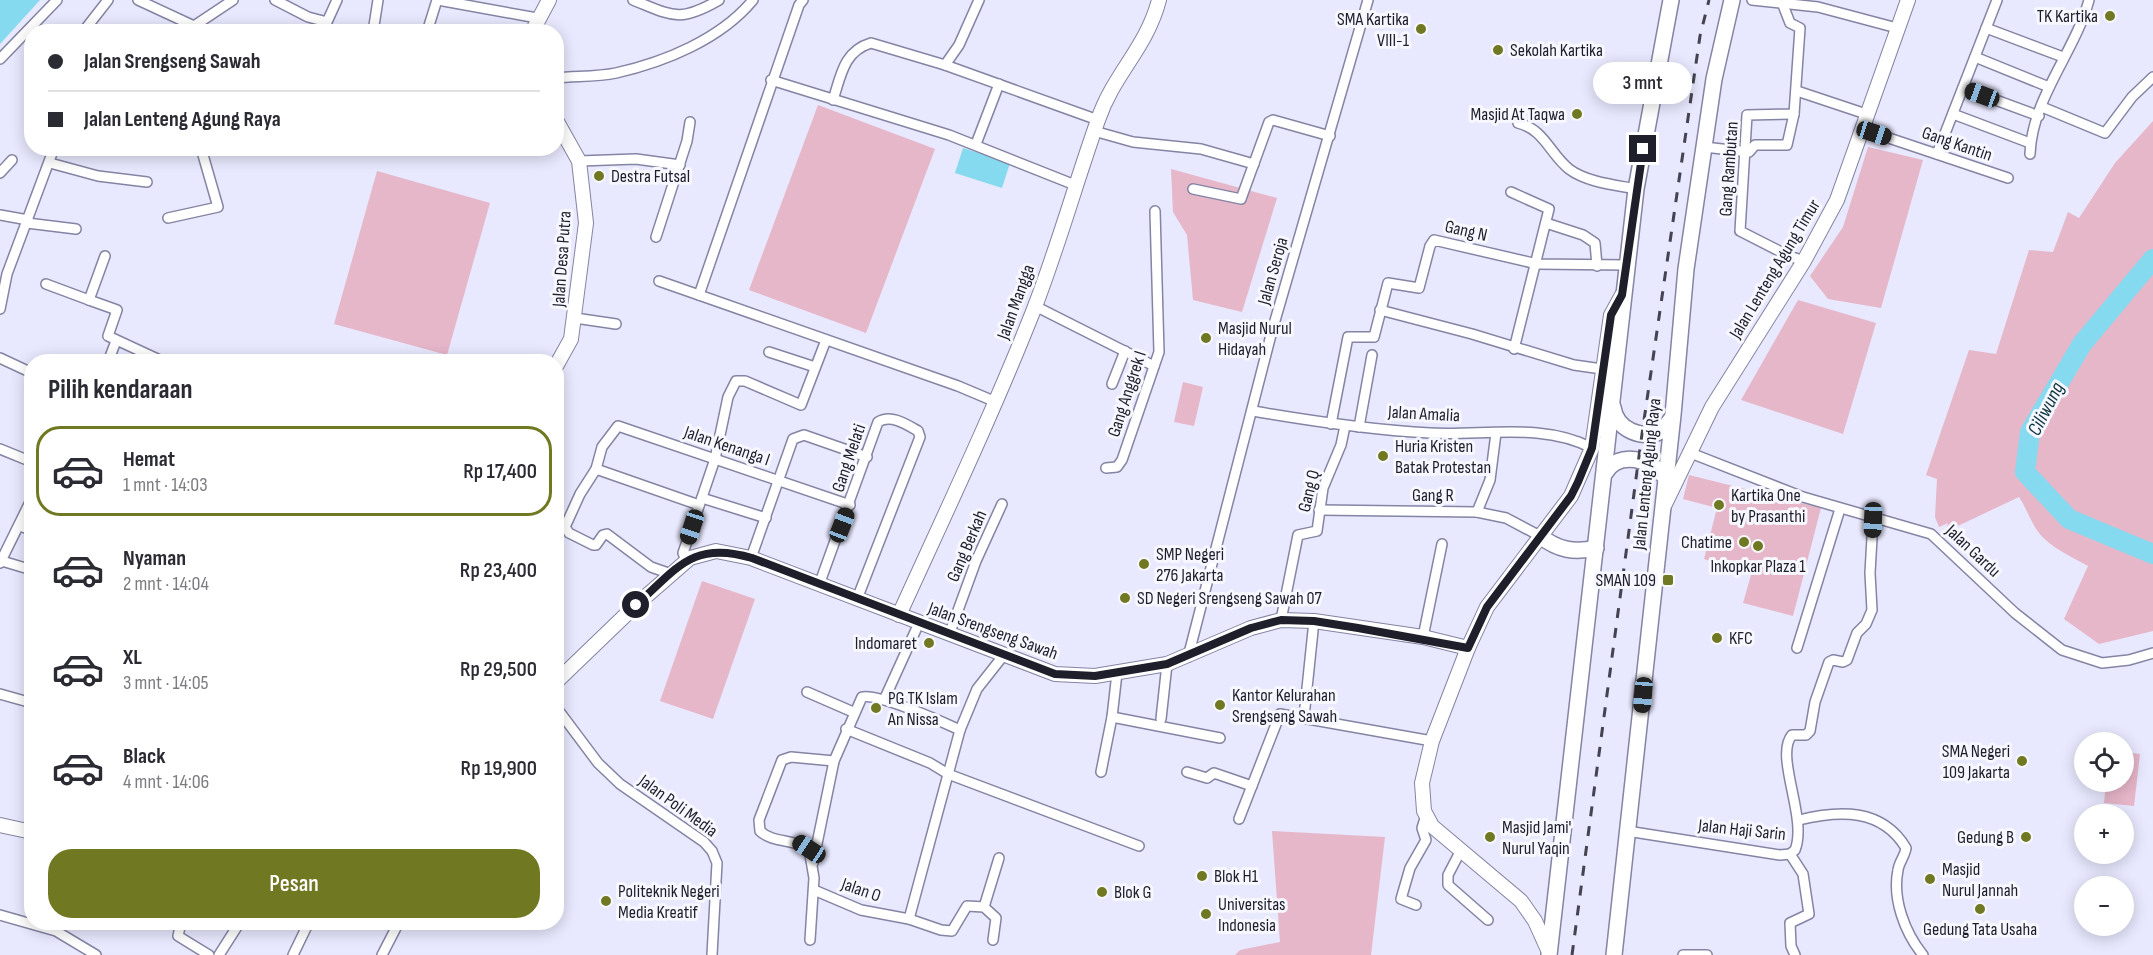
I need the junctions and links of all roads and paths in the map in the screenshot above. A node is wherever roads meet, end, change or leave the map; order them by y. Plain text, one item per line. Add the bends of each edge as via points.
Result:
1 (57, 0) edge
2 (108, 0) edge
3 (138, 0) edge
4 (233, 0) edge
5 (275, 0) edge
6 (337, 0) edge
7 (378, 0) edge
8 (438, 0) edge
9 (549, 0) edge
10 (633, 0) edge
11 (719, 0) edge
12 (753, 0) edge
13 (803, 0) edge
14 (979, 0) edge
15 (1159, 0) edge
16 (1368, 0) edge
17 (1671, 0) edge
18 (1732, 0) edge
19 (1752, 0) edge
20 (1908, 0) edge
21 (1997, 0) edge
22 (2089, 0) edge
23 (462, 2) edge
24 (1782, 5) junction
25 (34, 24) edge
26 (89, 24) edge
27 (184, 24) edge
28 (200, 24) edge
29 (374, 24) edge
30 (430, 24) edge
31 (532, 24) edge
32 (536, 24) edge
33 (1897, 27) junction
34 (1986, 28) junction
35 (24, 34) edge
36 (1975, 57) junction
37 (2063, 57) junction
38 (0, 59) edge
39 (945, 66) junction
40 (564, 77) edge
41 (2153, 77) edge
42 (771, 80) junction
43 (999, 84) junction
44 (2049, 87) junction
45 (1963, 88) junction
46 (1797, 91) junction
47 (833, 100) junction
48 (2040, 111) junction
49 (1794, 114) junction
50 (1866, 114) junction
51 (1953, 114) junction
52 (690, 122) dead end
53 (1518, 123) dead end
54 (1096, 125) junction
55 (1862, 129) junction
56 (564, 134) edge
57 (1329, 136) junction
58 (2030, 143) junction
59 (976, 144) junction
60 (1704, 147) junction
61 (1743, 152) junction
62 (1937, 154) junction
63 (2030, 154) dead end
64 (52, 156) edge
65 (203, 156) edge
66 (12, 160) dead end
67 (579, 161) junction
68 (50, 163) junction
69 (1254, 164) junction
70 (680, 165) junction
71 (0, 173) edge
72 (2008, 178) dead end
73 (147, 182) dead end
74 (1075, 185) junction
75 (1193, 189) dead end
76 (1636, 189) junction
77 (1511, 192) dead end
78 (1155, 210) dead end
79 (0, 214) edge
80 (168, 218) dead end
81 (27, 221) junction
82 (1546, 223) junction
83 (76, 229) dead end
84 (656, 237) dead end
85 (105, 256) dead end
86 (1804, 261) junction
87 (1537, 264) junction
88 (1626, 265) junction
89 (1598, 266) junction
90 (659, 281) dead end
91 (46, 284) dead end
92 (699, 295) junction
93 (1622, 295) junction
94 (89, 300) junction
95 (1035, 306) junction
96 (0, 309) edge
97 (1380, 310) junction
98 (575, 318) junction
99 (616, 324) dead end
100 (826, 340) junction
101 (116, 341) junction
102 (1514, 349) junction
103 (1125, 351) junction
104 (769, 352) dead end
105 (111, 354) edge
106 (146, 354) edge
107 (563, 354) edge
108 (1372, 355) dead end
109 (0, 358) edge
110 (1154, 366) junction
111 (815, 367) junction
112 (24, 369) edge
113 (1602, 369) junction
114 (1112, 384) dead end
115 (996, 402) junction
116 (1613, 404) junction
117 (1253, 411) junction
118 (1673, 415) junction
119 (1331, 424) junction
120 (1345, 426) junction
121 (1359, 427) junction
122 (1496, 433) junction
123 (1592, 448) junction
124 (0, 449) edge
125 (1688, 452) junction
126 (867, 457) junction
127 (24, 459) edge
128 (715, 459) junction
129 (1106, 468) dead end
130 (596, 470) junction
131 (1605, 473) junction
132 (1665, 477) junction
133 (779, 481) junction
134 (700, 502) junction
135 (1002, 504) dead end
136 (850, 505) junction
137 (1840, 509) junction
138 (1319, 510) junction
139 (1477, 512) junction
140 (1662, 513) junction
141 (24, 515) edge
142 (766, 518) junction
143 (1873, 520) junction
144 (19, 525) junction
145 (24, 527) edge
146 (1540, 536) junction
147 (1442, 544) dead end
148 (1596, 548) junction
149 (752, 558) junction
150 (686, 561) junction
151 (1, 562) edge
152 (24, 568) edge
153 (671, 574) junction
154 (819, 585) junction
155 (857, 599) junction
156 (898, 615) junction
157 (1281, 620) junction
158 (1314, 621) junction
159 (919, 623) junction
160 (949, 635) junction
161 (1423, 638) junction
162 (1468, 648) junction
163 (1797, 648) dead end
164 (2153, 653) edge
165 (1003, 656) junction
166 (1188, 657) junction
167 (1167, 664) junction
168 (1117, 672) junction
169 (564, 674) edge
170 (807, 692) dead end
171 (0, 694) edge
172 (884, 700) junction
173 (24, 701) edge
174 (853, 712) junction
175 (1112, 717) junction
176 (1304, 717) junction
177 (564, 718) edge
178 (1161, 719) dead end
179 (846, 729) junction
180 (960, 730) junction
181 (1220, 738) dead end
182 (1432, 741) junction
183 (834, 761) junction
184 (1101, 772) dead end
185 (1188, 772) dead end
186 (948, 774) junction
187 (1252, 786) junction
188 (1426, 815) junction
189 (1239, 819) dead end
190 (1799, 820) junction
191 (0, 825) edge
192 (24, 830) edge
193 (1627, 831) junction
194 (1139, 846) dead end
195 (1461, 850) junction
196 (1790, 854) junction
197 (999, 858) dead end
198 (813, 863) junction
199 (814, 890) junction
200 (1416, 905) dead end
201 (984, 907) junction
202 (0, 915) edge
203 (909, 919) junction
204 (1488, 920) dead end
205 (24, 922) edge
206 (52, 930) edge
207 (179, 930) edge
208 (235, 930) edge
209 (305, 930) edge
210 (395, 930) edge
211 (810, 940) dead end
212 (993, 940) dead end
213 (1549, 954) edge
214 (96, 955) edge
215 (209, 955) edge
216 (219, 955) edge
217 (293, 955) edge
218 (382, 955) edge
219 (712, 955) edge
220 (1614, 955) edge
221 (1683, 955) edge
222 (1707, 955) edge
223 (1795, 955) edge
224 (1923, 955) edge

1 - 25 street
2 - 26 street
3 - 27 street
4 - 28 street
5 - 6 street via 327,22
7 - 29 street
8 - 23 street
8 - 30 street
9 - 32 street
10 - 11 street via 674,16 696,13
12 - 40 street via 739,17 698,43 658,61 614,73
13 - 42 street
14 - 39 street
15 - 54 street, Jalan Mangga via 1142,45 1110,88
16 - 57 street, Jalan Seroja
17 - 76 main road
18 - 60 main road, Jalan Lenteng Agung Raya
19 - 24 street
20 - 33 street, Jalan Lenteng Agung Timur
21 - 34 street
22 - 37 street
23 - 31 street
24 - 33 street via 1818,7
24 - 46 street via 1790,23 1800,28
33 - 50 street, Jalan Lenteng Agung Timur
34 - 36 street
34 - 37 street
35 - 38 street
36 - 44 street
36 - 45 street
37 - 44 street
39 - 43 street
39 - 47 street via 884,45 860,46 850,54
41 - 48 street via 2105,133
42 - 47 street
42 - 92 street
43 - 54 street
43 - 59 street
44 - 48 street
45 - 48 street
45 - 51 street
46 - 49 street
46 - 50 street
47 - 59 street
48 - 58 street
49 - 61 street via 1787,145 1755,145 1749,152
49 - 61 street, Gang Rambutan via 1746,115
50 - 55 street, Jalan Lenteng Agung Timur
51 - 58 street
51 - 62 street
52 - 70 street
53 - 76 street via 1537,131 1579,174
54 - 69 street via 1133,142 1201,149
54 - 74 street, Jalan Mangga
55 - 62 street, Gang Kantin
55 - 86 street, Jalan Lenteng Agung Timur via 1837,200
56 - 67 street, Jalan Desa Putra
57 - 69 street via 1273,120
57 - 117 street, Jalan Seroja
58 - 63 street
59 - 74 street
60 - 61 street
60 - 118 main road, Jalan Lenteng Agung Raya via 1686,269
61 - 86 street, Gang Rambutan via 1740,232
62 - 72 street, Gang Kantin
64 - 68 street
65 - 80 street via 218,207
66 - 71 street
67 - 70 street via 636,159
67 - 98 street, Jalan Desa Putra via 586,223
68 - 73 street via 98,176
68 - 81 street
69 - 75 street via 1241,200
70 - 84 street
74 - 95 street, Jalan Mangga
76 - 88 main road
77 - 82 street via 1548,207
78 - 110 street, Gang Anggrek I via 1159,352
79 - 81 street
81 - 83 street
81 - 96 street via 7,274
82 - 87 street
82 - 89 street via 1595,243
85 - 94 street
86 - 125 street, Jalan Lenteng Agung Timur via 1712,406
87 - 89 street, Gang N
87 - 97 street, Gang N via 1434,240 1419,288 1388,283
87 - 102 street
88 - 89 street, Gang N
88 - 93 main road
90 - 92 street
91 - 94 street
92 - 100 street
93 - 113 street via 1611,315
93 - 116 main road
94 - 101 street via 117,310 108,336
95 - 103 street
95 - 115 street, Jalan Mangga
97 - 102 street
97 - 119 street, Gang N via 1374,337 1348,337
98 - 99 street
98 - 107 street, Jalan Desa Putra via 572,339
100 - 111 street
100 - 115 street
101 - 105 street
101 - 106 street
102 - 113 street
103 - 110 street
103 - 114 street
104 - 111 street
108 - 121 street
109 - 112 street
110 - 129 street, Gang Anggrek I via 1122,460 1117,466
111 - 128 street via 801,405 745,381 736,381 728,397
113 - 123 street
115 - 156 street, Jalan Mangga
116 - 118 main road via 1624,428 1642,434 1662,431
116 - 131 main road
117 - 119 street, Jalan Amalia
117 - 166 street, Jalan Seroja
118 - 132 main road, Jalan Lenteng Agung Raya
119 - 120 street, Jalan Amalia
120 - 121 street, Jalan Amalia
120 - 138 street, Gang Q
121 - 122 street, Jalan Amalia
122 - 123 street, Jalan Amalia via 1550,434
122 - 139 street via 1490,480
123 - 146 street via 1571,496
124 - 127 street
125 - 137 street, Jalan Gardu
125 - 140 street, Jalan Lenteng Agung Timur
126 - 133 street via 804,435 793,438
126 - 136 street, Gang Melati
126 - 155 street, Gang Melati via 878,422 884,419 918,431 920,436
128 - 130 street, Jalan Kenanga I via 618,426 602,447
128 - 133 street, Jalan Kenanga I
128 - 134 street
130 - 134 street
130 - 153 street via 565,527 593,545 607,534 651,567
131 - 132 main road via 1613,464 1633,459 1652,463
131 - 148 main road
132 - 140 main road, Jalan Lenteng Agung Raya
133 - 136 street, Jalan Kenanga I
133 - 142 street
134 - 142 street
134 - 150 street via 682,553
135 - 160 street, Gang Berkah
136 - 154 street, Gang Melati
137 - 143 street, Jalan Gardu
137 - 163 street
138 - 139 street, Gang R
138 - 157 street, Gang Q via 1317,531 1298,535
139 - 146 street, Gang R via 1506,518
140 - 193 main road, Jalan Lenteng Agung Raya
141 - 144 street
142 - 149 street
143 - 164 street, Jalan Gardu via 1938,538 2015,613 2062,650 2102,663
143 - 190 street, Jalan Haji Sarin via 1872,610 1843,662 1829,662 1810,731 1790,737 1789,775
144 - 145 street
144 - 151 street
146 - 148 main road via 1572,551
146 - 162 street via 1487,607
147 - 161 street
148 - 213 main road
149 - 150 street, Jalan Srengseng Sawah via 716,551
149 - 154 street, Jalan Srengseng Sawah
150 - 153 street, Jalan Srengseng Sawah
151 - 152 street
153 - 169 street, Jalan Srengseng Sawah
154 - 155 street, Jalan Srengseng Sawah
155 - 156 street, Jalan Srengseng Sawah
156 - 159 street, Jalan Srengseng Sawah
157 - 158 street, Jalan Srengseng Sawah
157 - 166 street, Jalan Srengseng Sawah via 1251,628
158 - 161 street, Jalan Srengseng Sawah
158 - 176 street
159 - 160 street, Jalan Srengseng Sawah
159 - 172 street
160 - 165 street, Jalan Srengseng Sawah
161 - 162 street, Jalan Srengseng Sawah
162 - 182 street
165 - 168 street, Jalan Srengseng Sawah via 1055,674 1091,676
165 - 180 street via 977,689
166 - 167 street, Jalan Srengseng Sawah
167 - 168 street, Jalan Srengseng Sawah
167 - 178 street
168 - 175 street
170 - 174 street
171 - 173 street
172 - 174 street via 870,695 862,697
172 - 180 street
174 - 179 street
175 - 181 street
175 - 184 street
176 - 182 street
176 - 187 street via 1279,715
177 - 219 street, Jalan Poli Media via 598,763 620,784 712,851 717,863
179 - 183 street
179 - 186 street
180 - 186 street
182 - 188 street via 1422,783
183 - 198 street, Jalan O
183 - 198 street via 791,757 782,760 759,820 765,836 799,843 809,849
185 - 187 street via 1207,778 1214,772
186 - 194 street
186 - 203 street
187 - 189 street
188 - 195 street via 1437,832
188 - 200 street via 1422,828 1426,840 1410,868 1401,899
190 - 196 street, Jalan Haji Sarin via 1798,842
190 - 224 street via 1824,814 1859,813 1894,832 1906,848 1897,871 1899,903 1909,936
191 - 192 street
193 - 196 street, Jalan Haji Sarin
193 - 220 main road, Jalan Lenteng Agung Raya
195 - 204 street via 1448,875 1448,885
195 - 213 street via 1521,901 1532,915
196 - 223 street via 1803,874 1809,914 1790,923
197 - 201 street
198 - 199 street, Jalan O
199 - 203 street, Jalan O via 861,910
199 - 211 street
201 - 203 street, Jalan O via 967,906 952,931
201 - 212 street via 996,918
202 - 205 street
206 - 214 street
207 - 215 street via 178,936
208 - 216 street
209 - 217 street
210 - 218 street
221 - 222 street

